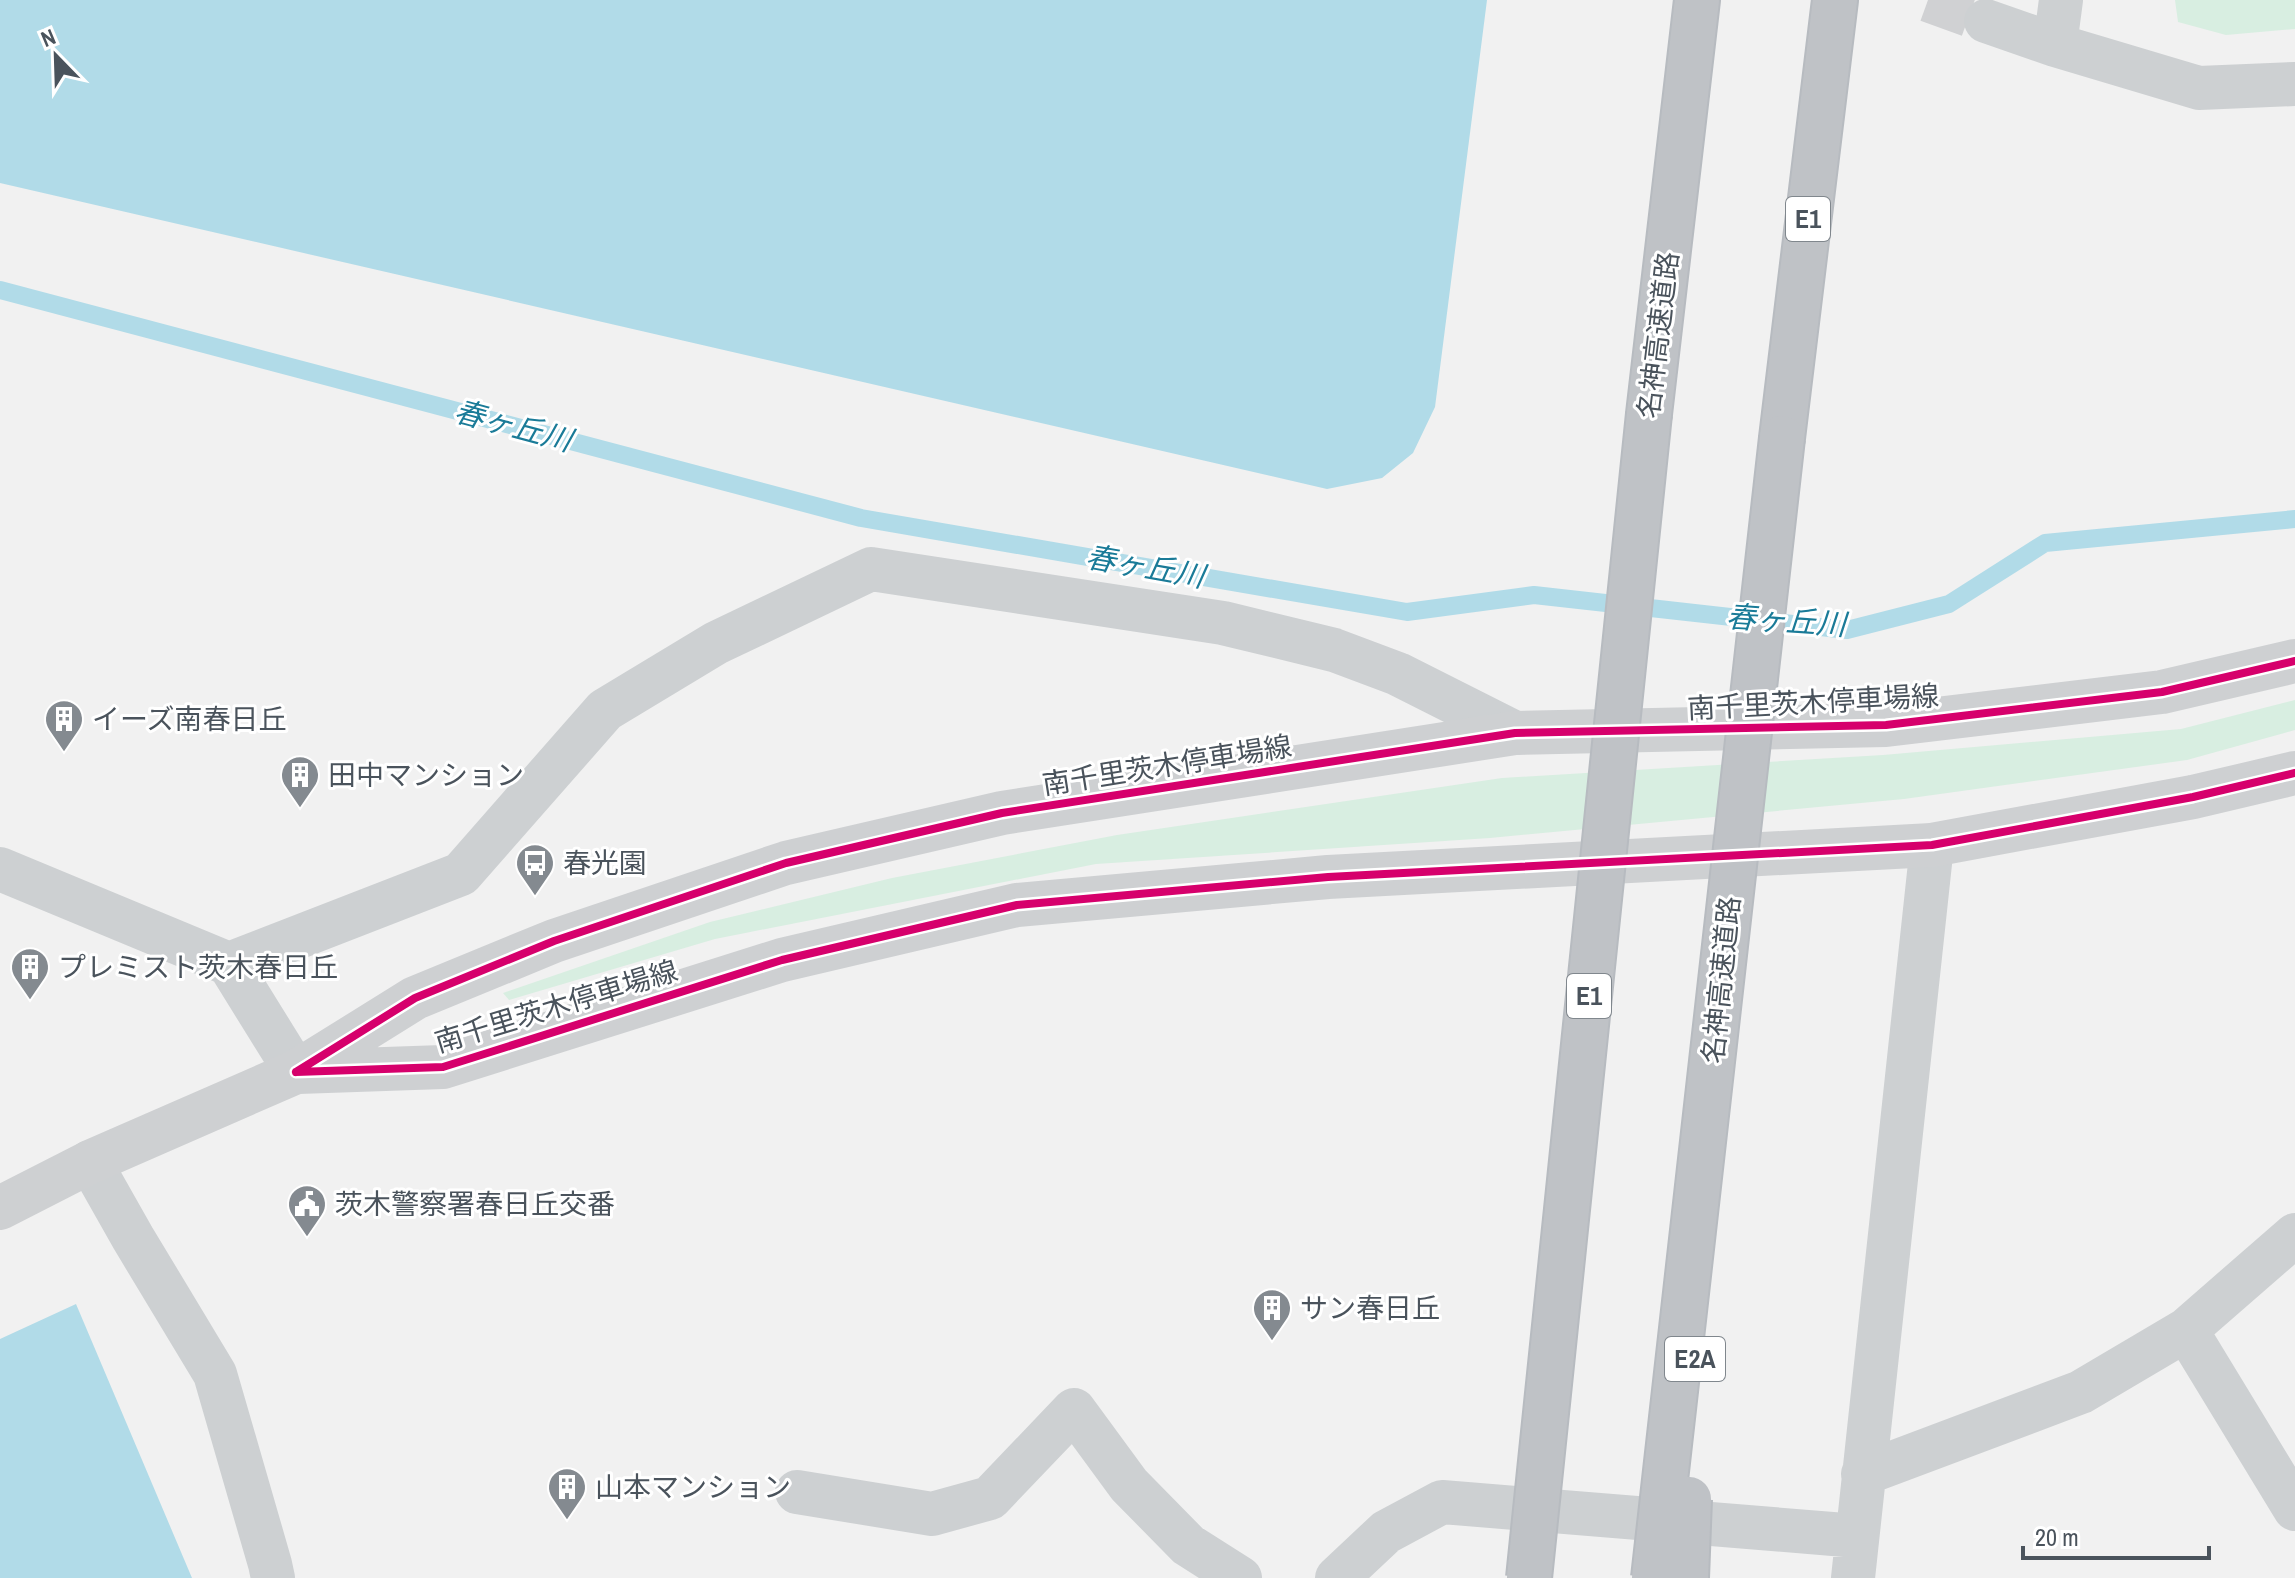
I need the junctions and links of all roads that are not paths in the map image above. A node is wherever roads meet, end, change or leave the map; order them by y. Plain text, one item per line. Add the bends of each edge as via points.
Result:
1 (1697, 0) edge
2 (1835, 0) edge
3 (2061, 0) edge
4 (1986, 21) tunnel mouth
5 (2055, 45) junction
6 (2295, 84) edge
7 (2295, 661) edge
8 (1515, 733) junction
9 (2295, 773) edge
10 (1932, 845) junction
11 (0, 869) edge
12 (229, 964) junction
13 (296, 1072) junction
14 (1703, 1141) junction
15 (90, 1162) junction
16 (0, 1208) edge
17 (2295, 1235) edge
18 (2186, 1330) junction
19 (1863, 1474) junction
20 (797, 1492) dead end
21 (2295, 1509) edge
22 (1855, 1557) edge
23 (273, 1578) edge
24 (1240, 1578) edge
25 (1337, 1578) edge
26 (1529, 1578) edge
27 (1654, 1578) edge
28 (1686, 1578) edge

1 - 26 highway, 名神高速道路 / E1, bridge
2 - 14 highway, 名神高速道路 / E1, bridge
3 - 5 street
4 - 5 street
5 - 6 street via 2199,88
7 - 8 main road, 南千里茨木停車場線 via 2162,692 1886,725
8 - 12 street via 1398,674 1334,650 1223,623 871,569 716,643 605,710 461,874
8 - 13 main road, 南千里茨木停車場線 via 1002,813 786,863 554,941 415,998
9 - 10 main road, 南千里茨木停車場線
10 - 13 main road, 南千里茨木停車場線 via 1328,877 1017,905 782,960 443,1067
10 - 19 street
11 - 12 street
12 - 13 street
13 - 15 main road, 南千里茨木停車場線
14 - 27 highway, 名神高速道路 / E1, bridge
14 - 28 highway, E2A, bridge
15 - 16 main road, 南千里茨木停車場線
15 - 23 street via 215,1374
17 - 18 street
18 - 19 street via 2081,1392
18 - 21 street
19 - 22 street
20 - 24 street via 932,1514 990,1498 1074,1410 1129,1485 1188,1545
22 - 25 street via 1442,1502 1386,1532

